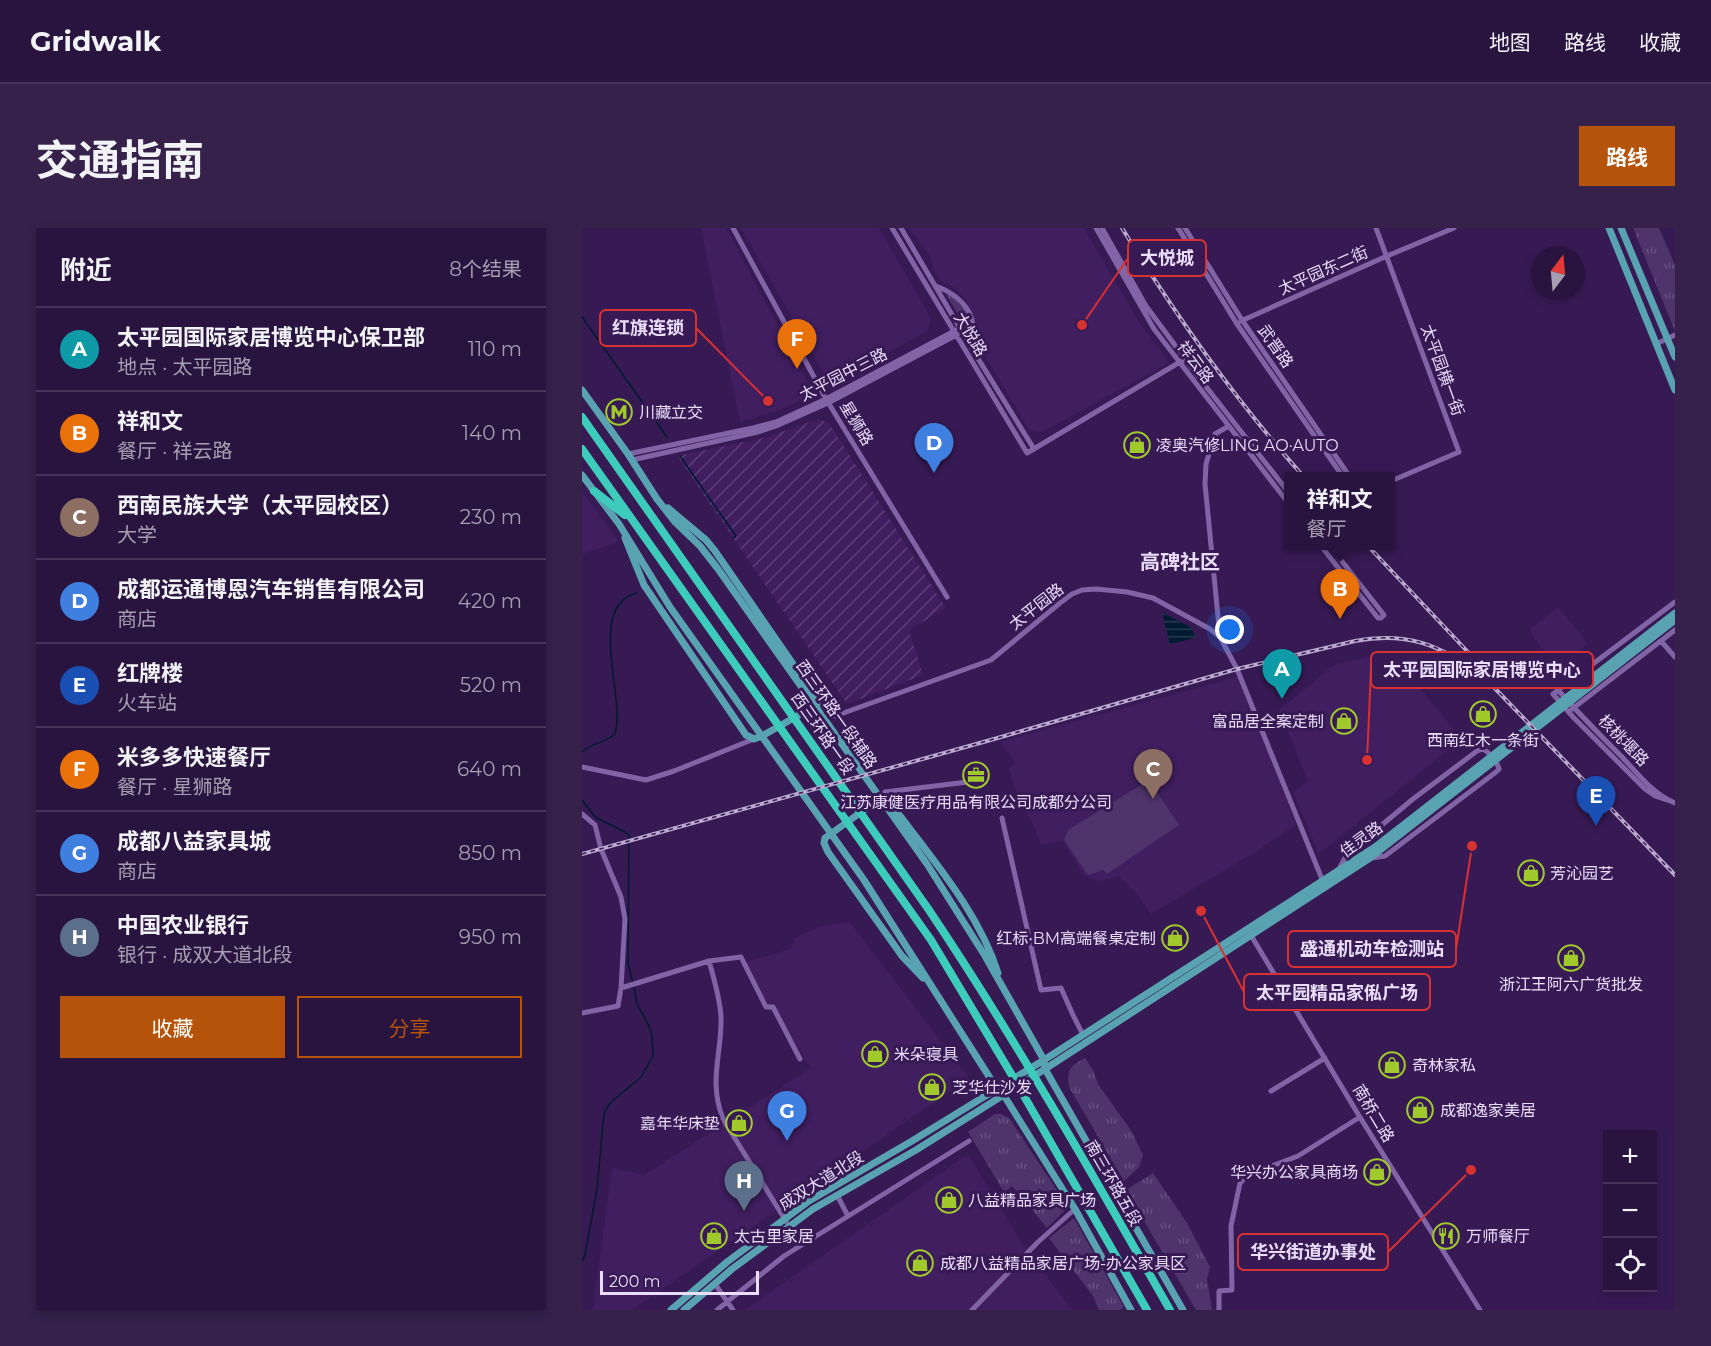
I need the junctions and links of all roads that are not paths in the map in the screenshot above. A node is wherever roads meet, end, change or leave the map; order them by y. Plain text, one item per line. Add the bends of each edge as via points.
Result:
1 (733, 228) edge
2 (892, 228) edge
3 (901, 228) edge
4 (1096, 228) edge
5 (1102, 228) edge
6 (1178, 228) edge
7 (1185, 228) edge
8 (1376, 228) edge
9 (1454, 228) edge
10 (1609, 228) edge
11 (1621, 228) edge
12 (1387, 256) junction
13 (935, 286) junction
14 (1240, 322) junction
15 (961, 330) junction
16 (955, 333) junction
17 (1675, 334) edge
18 (1667, 338) junction
19 (1656, 344) junction
20 (971, 347) junction
21 (1675, 357) edge
22 (1183, 361) junction
23 (582, 390) edge
24 (1675, 390) edge
25 (827, 401) junction
26 (582, 417) edge
27 (1229, 426) junction
28 (582, 449) edge
29 (1034, 449) junction
30 (630, 457) junction
31 (1340, 472) edge
32 (1346, 472) edge
33 (582, 475) edge
34 (1395, 479) edge
35 (1284, 487) edge
36 (594, 491) junction
37 (1284, 498) edge
38 (657, 499) junction
39 (633, 520) junction
40 (619, 524) junction
41 (1324, 550) edge
42 (1333, 550) edge
43 (947, 597) dead end
44 (1675, 602) edge
45 (1675, 613) edge
46 (1675, 620) edge
47 (1675, 630) edge
48 (1220, 638) junction
49 (1661, 641) junction
50 (1675, 657) edge
51 (820, 703) junction
52 (1571, 710) junction
53 (754, 739) junction
54 (582, 767) edge
55 (984, 780) dead end
56 (1675, 803) edge
57 (888, 804) junction
58 (582, 814) edge
59 (1002, 818) dead end
60 (1377, 849) junction
61 (1370, 858) junction
62 (1336, 873) junction
63 (1324, 885) junction
64 (1249, 932) junction
65 (709, 961) junction
66 (1002, 986) junction
67 (621, 988) junction
68 (935, 990) junction
69 (582, 1013) edge
70 (1083, 1035) junction
71 (1325, 1058) junction
72 (800, 1059) dead end
73 (1044, 1060) junction
74 (1045, 1069) junction
75 (1032, 1072) joint
76 (1016, 1082) joint
77 (1000, 1091) junction
78 (1271, 1091) dead end
79 (1360, 1117) junction
80 (969, 1142) dead end
81 (837, 1195) junction
82 (1075, 1209) junction
83 (848, 1216) junction
84 (784, 1219) junction
85 (789, 1226) junction
86 (714, 1284) junction
87 (727, 1303) junction
88 (670, 1310) edge
89 (684, 1310) edge
90 (717, 1310) edge
91 (733, 1310) edge
92 (972, 1310) edge
93 (1131, 1310) edge
94 (1147, 1310) edge
95 (1170, 1310) edge
96 (1183, 1310) edge
97 (1219, 1310) edge
98 (1480, 1310) edge

1 - 25 street, 星狮路
2 - 16 street, 大悦路
3 - 13 street
4 - 22 street, 祥云路 via 1154,328
5 - 22 street, 祥云路
6 - 14 street, 武晋路
7 - 14 street, 武晋路
8 - 12 street, 太平园横一街
9 - 12 street, 太平园东二街
10 - 19 main road
11 - 18 main road
12 - 14 street, 太平园东二街
12 - 34 street, 太平园横一街 via 1460,452
13 - 15 street
13 - 20 street via 959,298 968,309 974,323
14 - 31 street, 武晋路
14 - 32 street, 武晋路
15 - 16 street, 太平园中三路
15 - 20 street
16 - 25 street, 太平园中三路
16 - 29 street, 大悦路 via 1027,453
17 - 18 street
18 - 19 street
18 - 21 main road
19 - 24 main road
20 - 29 street
22 - 27 street, 祥云路
22 - 29 street
22 - 35 street, 祥云路
23 - 30 main road, 西三环路一段辅路
25 - 30 street, 太平园中三路 via 758,432
25 - 43 street, 星狮路
26 - 75 highway, 西三环路一段 via 942,929
27 - 37 street, 祥云路
27 - 48 street via 1215,434 1205,484
28 - 39 highway, 西三环路一段
30 - 38 main road, 西三环路一段辅路
33 - 36 main road
36 - 39 highway
36 - 40 main road
38 - 51 main road via 715,551
38 - 66 main road, 西三环路一段辅路 via 712,561 927,864
39 - 76 highway, 西三环路一段 via 931,940
40 - 53 main road via 644,585 746,735
40 - 68 main road via 670,607 864,880
41 - 42 street via 1381,618 1384,615
44 - 52 street via 1553,694
45 - 60 main road, 佳灵路
46 - 60 main road, 佳灵路
47 - 49 street
48 - 51 street, 太平园路 via 1153,598 1127,592 1082,590 1060,603 991,660 835,716
48 - 63 street, 太平园路 via 1238,669
49 - 50 street
49 - 52 street
51 - 53 main road
52 - 56 street, 核桃堰路 via 1652,788
53 - 54 street via 645,780
55 - 57 street via 885,792
57 - 66 main road via 972,915 991,952
57 - 68 main road via 878,800 825,838 824,843 902,956
58 - 67 street via 595,825 621,897 625,919
59 - 70 street via 1041,990 1061,987
60 - 61 main road, 佳灵路
60 - 62 main road, 佳灵路
61 - 62 street via 1385,855 1496,772 1498,765 1487,751 1477,751 1413,799 1347,854
61 - 63 main road, 佳灵路
62 - 63 main road, 佳灵路
63 - 64 main road, 佳灵路
64 - 70 main road, 佳灵路
64 - 71 street, 南桥二路
64 - 74 main road, 佳灵路
65 - 67 street
65 - 72 street via 741,957 766,1007 773,1007
65 - 84 street via 721,1015 715,1072 717,1104
66 - 73 main road, 西三环路一段辅路
67 - 69 street via 618,1006
68 - 77 main road
70 - 73 main road, 佳灵路
71 - 78 street
71 - 79 street, 南桥二路
73 - 74 main road, 西三环路一段辅路
73 - 77 main road, 佳灵路
74 - 77 main road, 佳灵路
74 - 96 main road
75 - 95 highway, 南三环路五段
76 - 94 highway, 南三环路五段
77 - 81 main road, 成双大道北段 via 916,1149
77 - 82 main road
77 - 84 main road, 成双大道北段
79 - 97 street via 1298,1156 1246,1176 1240,1183 1231,1226 1232,1290 1219,1291
79 - 98 street, 南桥二路
80 - 83 street
81 - 83 street
81 - 85 main road, 成双大道北段
82 - 92 street
82 - 93 main road
83 - 87 street via 784,1256
84 - 85 street
84 - 88 main road, 成双大道北段
85 - 86 main road, 成双大道北段
86 - 87 street
86 - 89 main road, 成双大道北段
87 - 90 street
87 - 91 street

